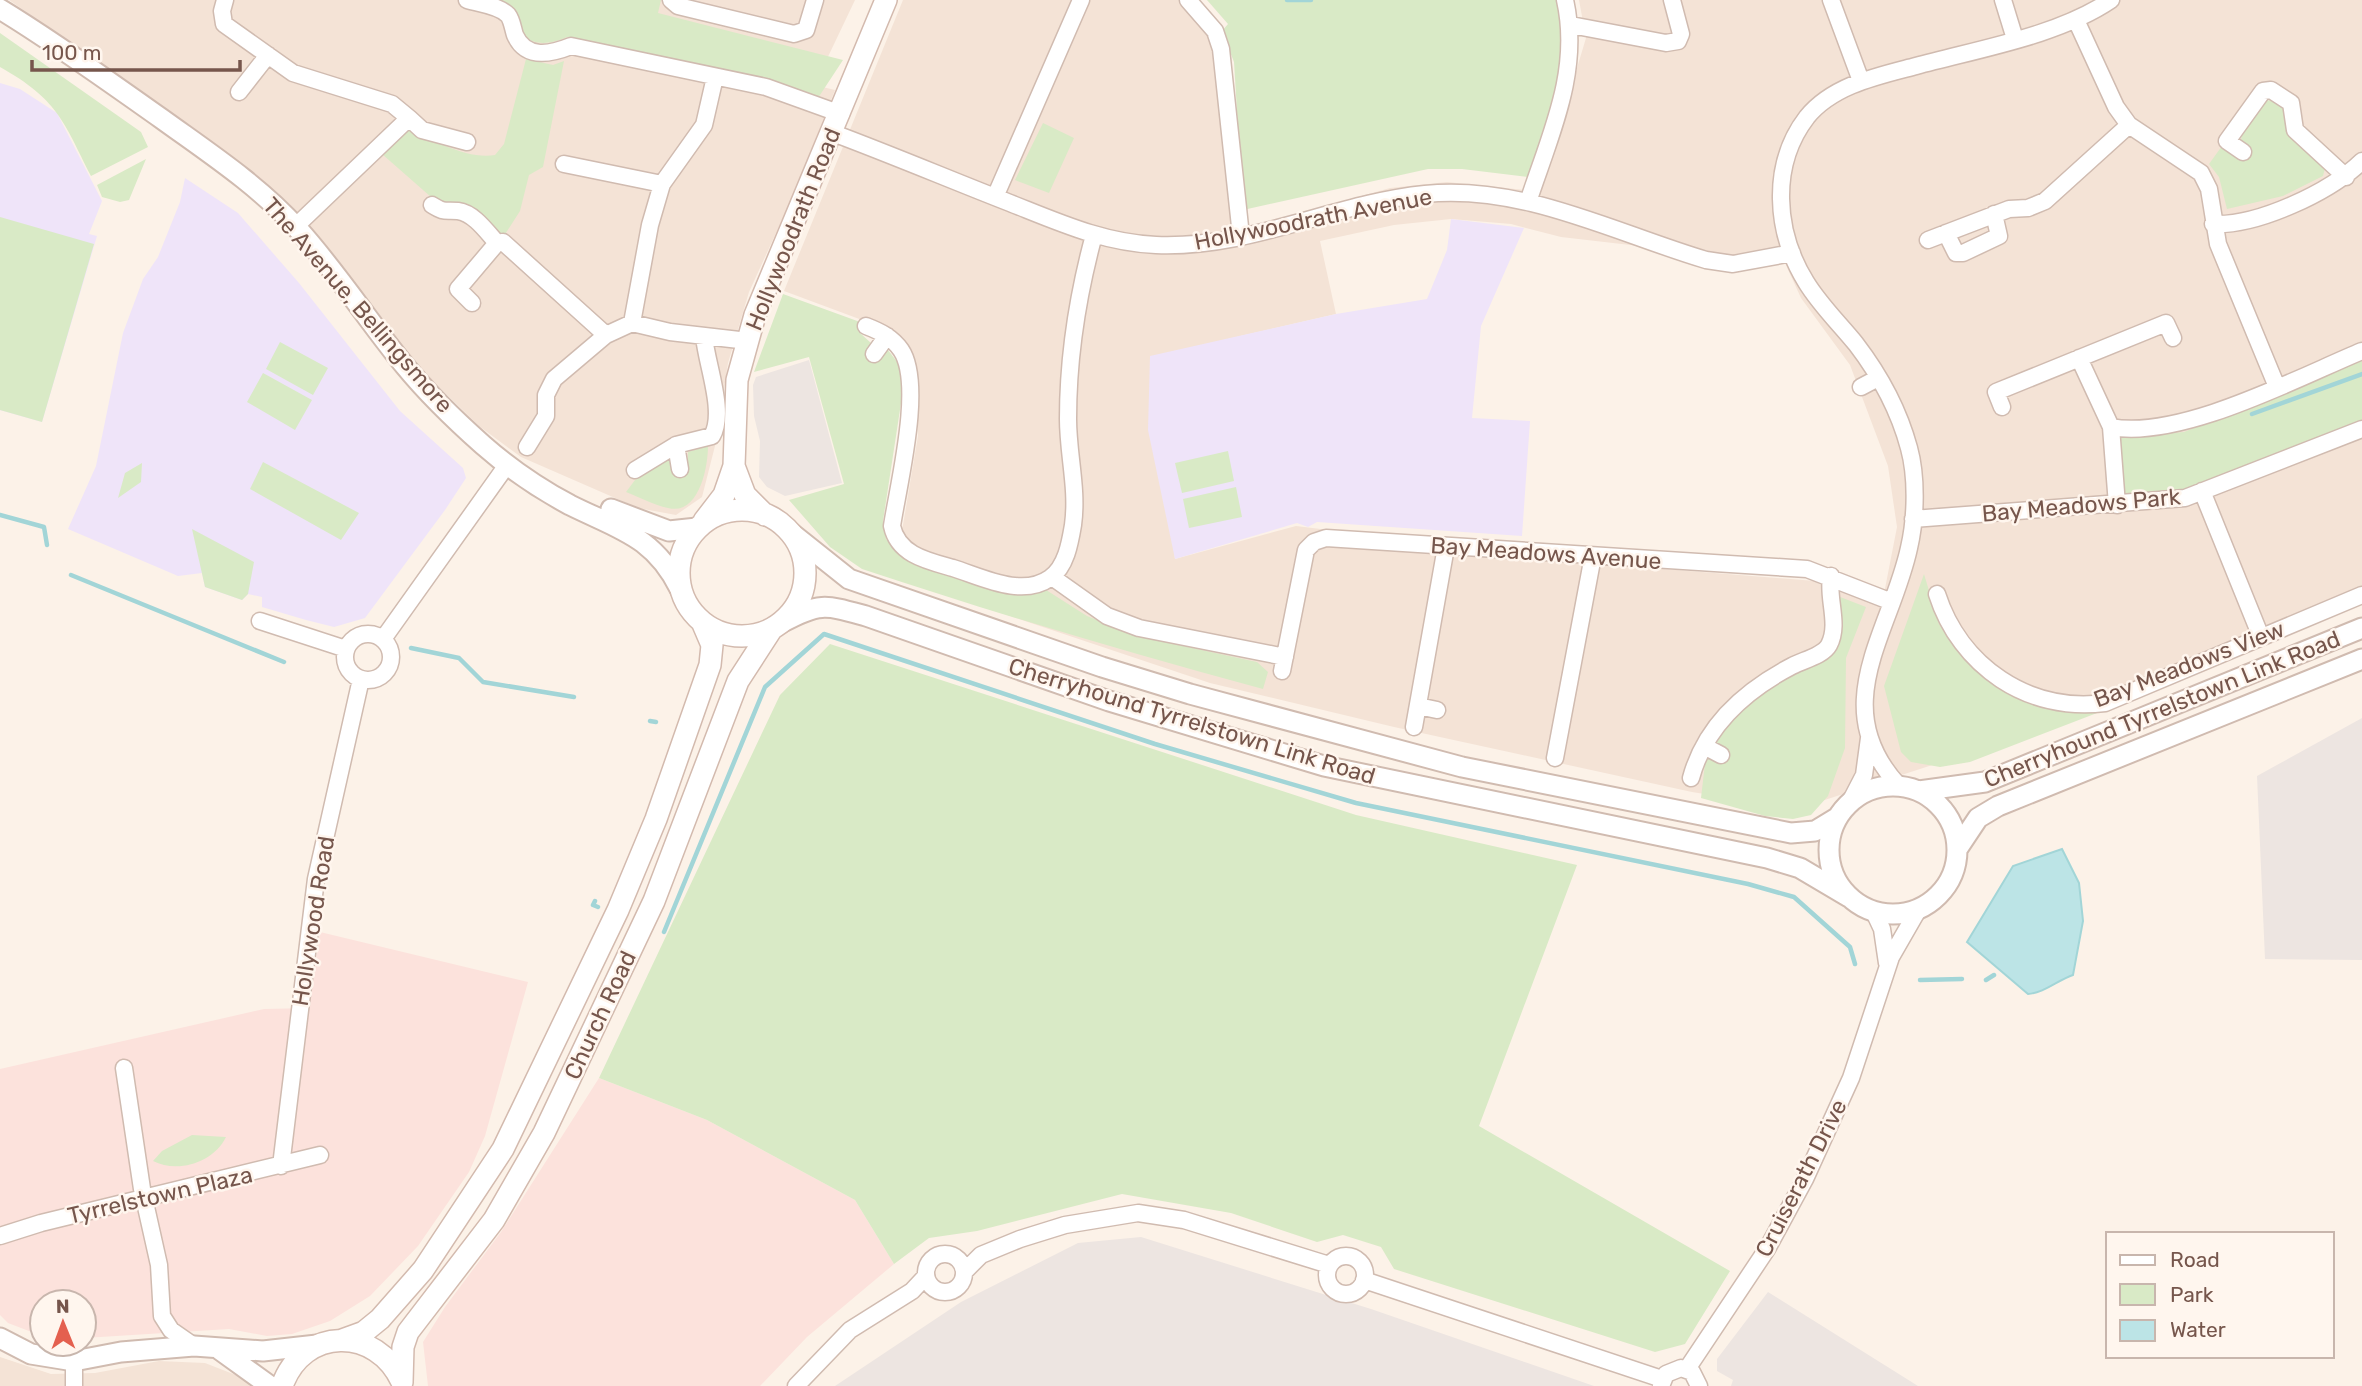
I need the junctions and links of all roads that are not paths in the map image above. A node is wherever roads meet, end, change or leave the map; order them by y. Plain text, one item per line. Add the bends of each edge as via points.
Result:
1 (225, 0) edge
2 (467, 0) edge
3 (671, 0) edge
4 (815, 0) edge
5 (886, 0) edge
6 (1081, 0) edge
7 (1188, 0) edge
8 (1565, 0) edge
9 (1672, 0) edge
10 (1831, 0) edge
11 (2003, 0) edge
12 (2111, 0) edge
13 (0, 9) edge
14 (2076, 20) junction
15 (1571, 25) junction
16 (2015, 38) junction
17 (268, 55) junction
18 (715, 77) junction
19 (1861, 81) junction
20 (239, 92) dead end
21 (409, 118) junction
22 (837, 123) junction
23 (2129, 125) junction
24 (467, 142) dead end
25 (2243, 152) dead end
26 (2362, 161) edge
27 (564, 164) dead end
28 (2346, 177) junction
29 (662, 184) junction
30 (995, 197) junction
31 (1528, 202) junction
32 (432, 205) dead end
33 (1994, 214) junction
34 (2213, 224) junction
35 (296, 226) junction
36 (1946, 233) junction
37 (1094, 236) junction
38 (1241, 236) junction
39 (1928, 240) dead end
40 (497, 243) junction
41 (1792, 253) junction
42 (472, 303) dead end
43 (632, 323) junction
44 (866, 326) dead end
45 (606, 335) junction
46 (704, 336) junction
47 (887, 336) junction
48 (2173, 338) dead end
49 (748, 341) junction
50 (2362, 351) edge
51 (874, 354) dead end
52 (2079, 358) junction
53 (1878, 377) junction
54 (1861, 387) dead end
55 (2277, 387) junction
56 (2002, 407) dead end
57 (2111, 427) junction
58 (2362, 429) edge
59 (676, 445) junction
60 (527, 447) dead end
61 (507, 465) junction
62 (734, 466) junction
63 (680, 469) dead end
64 (635, 470) dead end
65 (540, 485) junction
66 (2202, 491) junction
67 (2117, 505) junction
68 (765, 515) junction
69 (1913, 519) junction
70 (700, 525) junction
71 (790, 532) junction
72 (1446, 547) junction
73 (1592, 556) junction
74 (1831, 576) junction
75 (1052, 577) junction
76 (680, 589) junction
77 (1937, 594) dead end
78 (2362, 595) edge
79 (1892, 602) junction
80 (260, 621) dead end
81 (703, 624) junction
82 (777, 626) junction
83 (2362, 628) edge
84 (2261, 637) junction
85 (383, 639) junction
86 (346, 649) junction
87 (2362, 659) edge
88 (361, 679) junction
89 (1418, 706) junction
90 (1437, 710) dead end
91 (1414, 727) dead end
92 (1542, 734) dead end
93 (1870, 738) junction
94 (1559, 739) junction
95 (1704, 746) junction
96 (1721, 755) dead end
97 (1555, 758) dead end
98 (1691, 778) dead end
99 (1899, 786) junction
100 (1919, 791) junction
101 (1843, 810) junction
102 (1958, 848) junction
103 (1849, 897) junction
104 (1918, 910) junction
105 (1874, 912) junction
106 (1886, 972) junction
107 (124, 1068) dead end
108 (320, 1155) dead end
109 (281, 1166) junction
110 (145, 1199) junction
111 (0, 1236) edge
112 (950, 1254) junction
113 (980, 1256) junction
114 (1329, 1265) junction
115 (965, 1271) junction
116 (1364, 1280) junction
117 (929, 1282) junction
118 (0, 1338) edge
119 (342, 1340) junction
120 (317, 1345) junction
121 (194, 1346) junction
122 (219, 1350) junction
123 (74, 1361) junction
124 (1687, 1369) junction
125 (1662, 1383) edge
126 (402, 1384) edge
127 (74, 1386) edge
128 (270, 1386) edge
129 (282, 1386) edge
130 (796, 1386) edge
131 (1699, 1386) edge

1 - 17 street via 225,24
2 - 18 street, Hollywoodrath Avenue via 510,16 517,40 533,53 571,46
3 - 4 street via 678,6 794,34 806,30
5 - 22 main road, Hollywoodrath Road
6 - 30 street
7 - 38 street via 1215,31 1222,49
8 - 15 street
9 - 15 street via 1681,34 1678,41 1666,43
10 - 19 street
11 - 16 street
12 - 14 street
13 - 35 street, The Avenue, Bellingsmore via 71,52 247,181
14 - 16 street
14 - 23 street
15 - 31 street via 1569,71 1560,112
16 - 19 street
17 - 20 street
17 - 21 street via 304,78 392,104
18 - 22 street, Hollywoodrath Avenue via 766,87
18 - 29 street via 704,125
19 - 41 street via 1809,115 1795,135 1780,194
21 - 24 street via 422,130
21 - 35 street
22 - 30 street, Hollywoodrath Avenue
22 - 49 main road, Hollywoodrath Road via 767,285
23 - 33 street via 2045,201
23 - 34 street via 2201,173 2209,190
25 - 28 street via 2227,141 2263,91 2271,90 2291,103 2295,130
26 - 28 street
27 - 29 street
28 - 34 street via 2272,212
29 - 43 street
30 - 37 street, Hollywoodrath Avenue
31 - 38 street, Hollywoodrath Avenue via 1461,193 1427,194
31 - 41 street, Hollywoodrath Avenue via 1706,260 1733,264
32 - 40 street via 446,213 458,211 468,216
33 - 36 street
33 - 36 street via 1999,236 1974,248 1956,253
34 - 55 street
35 - 61 street, The Avenue, Bellingsmore via 407,368
36 - 39 street
37 - 38 street, Hollywoodrath Avenue via 1156,245
37 - 75 street via 1082,278 1069,405 1073,526 1066,556
40 - 42 street via 458,289
40 - 45 street via 503,242
41 - 53 street via 1805,281
43 - 45 street
43 - 46 street
44 - 47 street
45 - 60 street via 554,379 546,395 546,416
46 - 49 street
46 - 59 street via 716,429 712,436
47 - 51 street
47 - 75 street via 902,351 910,378 894,537 920,558 1010,586 1038,584
48 - 52 street via 2166,323
49 - 62 main road, Hollywoodrath Road via 737,380
50 - 55 street
52 - 56 street via 1996,392
52 - 57 street
53 - 54 street
53 - 69 street via 1909,449
55 - 57 street via 2175,424
57 - 67 street
58 - 66 street, Bay Meadows Park
59 - 63 street
59 - 64 street
61 - 65 street, The Avenue, Bellingsmore
61 - 85 street
62 - 68 main road, Hollywoodrath Road via 745,495
62 - 70 main road, Hollywoodrath Road via 724,495
65 - 70 street, The Avenue, Bellingsmore via 669,531
65 - 76 street, The Avenue, Bellingsmore via 643,541 670,568
66 - 67 street, Bay Meadows Park via 2185,498
66 - 84 street
67 - 69 street, Bay Meadows Park
68 - 70 main road via 735,510
68 - 71 main road
69 - 79 street
70 - 76 main road via 681,556
71 - 82 main road via 801,549 804,578 796,607
71 - 101 street, Cherryhound Tyrrelstown Link Road via 849,579 1102,667 1264,715 1475,770 1791,833 1815,831
72 - 73 street, Bay Meadows Avenue
72 - 75 street, Bay Meadows Avenue via 1326,538 1314,542 1306,550 1284,664 1139,628 1107,616
72 - 89 street
73 - 74 street, Bay Meadows Avenue via 1807,569
73 - 94 street
74 - 79 street, Bay Meadows Avenue
74 - 95 street via 1833,635 1828,649 1752,690 1718,724
76 - 81 main road via 688,608
77 - 84 street, Bay Meadows View via 1952,632 1998,679 2048,701 2079,706 2105,703
78 - 84 street, Bay Meadows View
79 - 93 street via 1867,670 1865,709
80 - 86 street
81 - 82 main road via 736,637 754,636
81 - 119 main road, Church Road via 712,645 710,665 656,819 503,1149 423,1270 380,1319 364,1332
82 - 103 street, Cherryhound Tyrrelstown Link Road via 807,609 825,605 1109,701 1324,766 1767,858 1800,868
82 - 126 main road, Church Road via 738,681 654,901 544,1133 494,1220 408,1332
83 - 100 street, Cherryhound Tyrrelstown Link Road via 1985,782
85 - 86 street via 362,634
85 - 88 street via 391,653 388,668 377,678
86 - 88 street via 346,664
87 - 102 street, Cherryhound Tyrrelstown Link Road via 1998,806 1978,818
88 - 109 street, Hollywood Road via 316,879
89 - 90 street
89 - 91 street
92 - 94 street
93 - 99 street via 1884,770
93 - 101 street via 1864,775
94 - 97 street
95 - 96 street
95 - 98 street
99 - 100 street
99 - 101 street via 1878,787
100 - 102 street via 1947,814
101 - 103 street via 1830,837 1829,859 1836,880
102 - 104 street via 1948,885
103 - 105 street
104 - 105 street via 1896,915
104 - 106 street, Cruiserath Drive
105 - 106 street, Cruiserath Drive via 1888,958
106 - 124 street, Cruiserath Drive via 1851,1078 1805,1179 1767,1249
107 - 110 street
108 - 109 street, Tyrrelstown Plaza
109 - 110 street, Tyrrelstown Plaza
110 - 111 street, Tyrrelstown Plaza
110 - 121 street via 159,1265 162,1316
112 - 113 street
112 - 115 street via 960,1260
112 - 117 street via 932,1259
113 - 114 street via 1065,1225 1138,1213 1184,1220
113 - 115 street
114 - 116 street via 1337,1258 1353,1256 1364,1269
114 - 116 street via 1327,1278 1338,1292 1351,1293
115 - 117 street via 962,1284 951,1292
116 - 125 street
117 - 130 street via 850,1330
118 - 123 street via 32,1354
119 - 120 main road
119 - 126 main road via 381,1353
120 - 122 street via 275,1351
120 - 129 main road via 300,1357
121 - 122 street
121 - 123 street
122 - 128 street
123 - 127 street
124 - 125 street via 1675,1368
124 - 131 street

